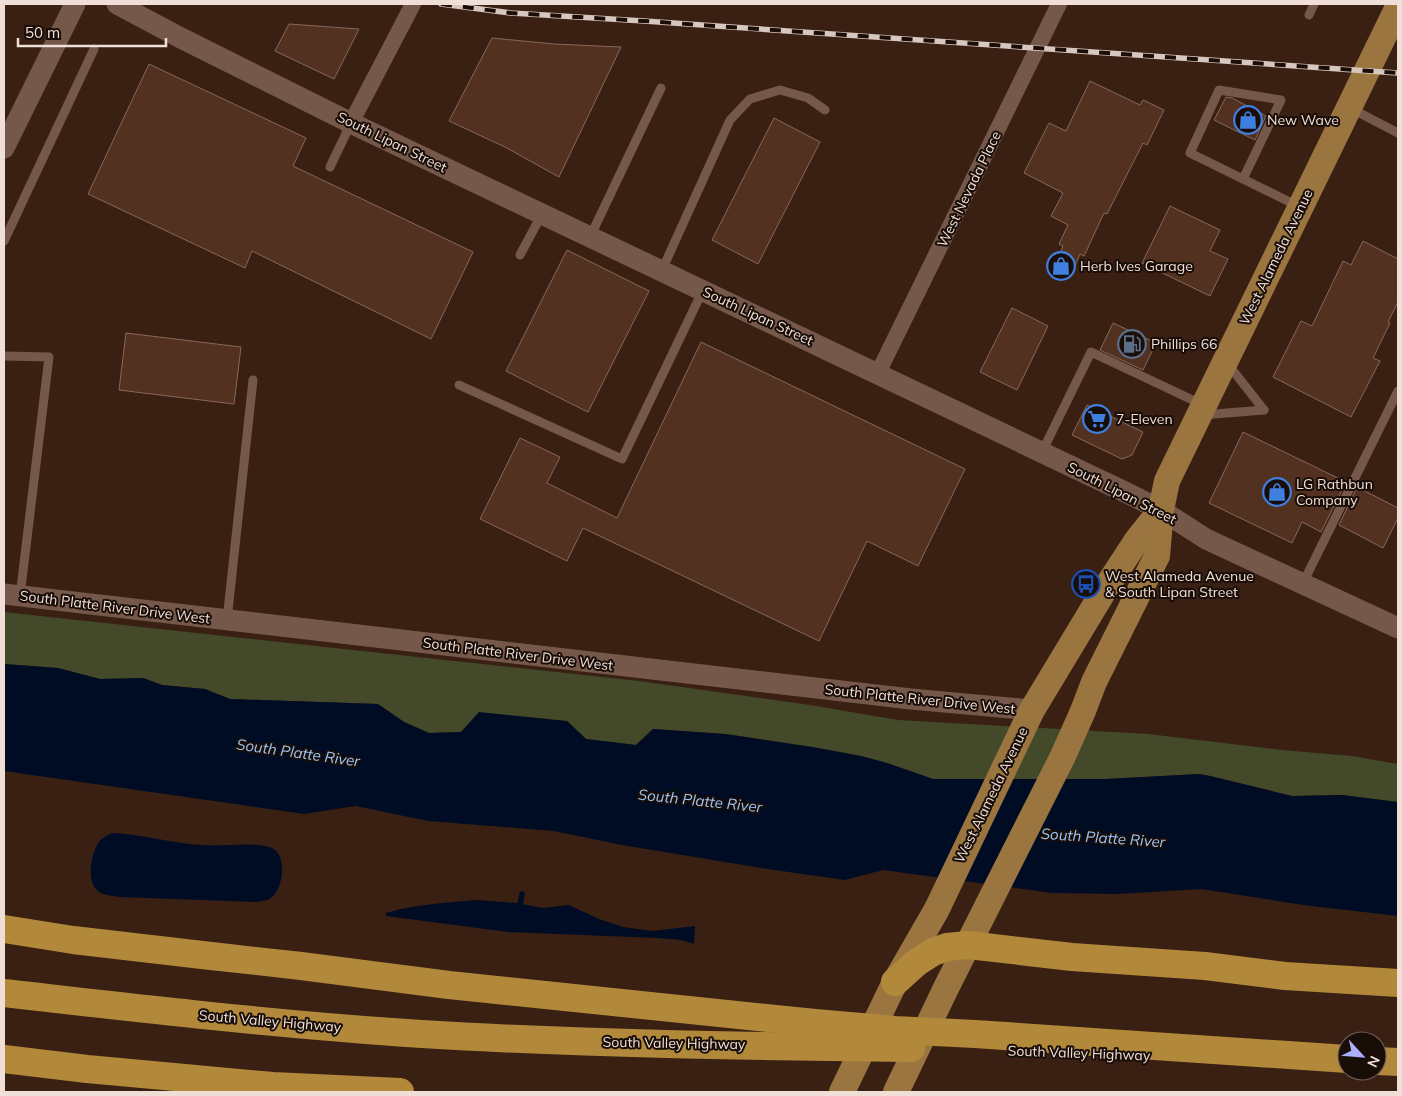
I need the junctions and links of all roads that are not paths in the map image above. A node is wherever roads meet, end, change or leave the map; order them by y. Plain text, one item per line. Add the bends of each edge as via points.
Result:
1 (75, 4) edge
2 (117, 4) edge
3 (413, 4) edge
4 (1059, 4) edge
5 (1314, 4) edge
6 (1398, 7) edge
7 (1309, 15) dead end
8 (94, 49) dead end
9 (661, 88) dead end
10 (1349, 108) junction
11 (825, 110) dead end
12 (351, 123) junction
13 (1398, 133) edge
14 (4, 148) edge
15 (330, 167) dead end
16 (1242, 179) junction
17 (1301, 207) junction
18 (542, 214) junction
19 (590, 236) junction
20 (4, 241) edge
21 (520, 255) dead end
22 (662, 270) junction
23 (703, 290) junction
24 (4, 356) edge
25 (1225, 362) junction
26 (878, 373) junction
27 (253, 380) dead end
28 (459, 385) dead end
29 (1398, 390) edge
30 (1202, 410) junction
31 (1042, 452) junction
32 (1161, 510) junction
33 (1302, 585) junction
34 (12, 595) edge
35 (227, 620) junction
36 (1398, 628) edge
37 (1032, 710) junction
38 (4, 929) edge
39 (968, 945) junction
40 (895, 982) junction
41 (1398, 983) edge
42 (4, 993) edge
43 (4, 1059) edge
44 (1337, 1059) edge
45 (1337, 1060) edge
46 (400, 1092) edge
47 (842, 1092) edge
48 (896, 1092) edge

1 - 14 street
2 - 12 street, South Lipan Street
3 - 12 street
4 - 26 street, West Nevada Place
5 - 7 lane
6 - 10 main road, West Alameda Avenue
8 - 20 lane
9 - 19 lane
10 - 13 lane
10 - 17 main road, West Alameda Avenue
11 - 22 lane via 808,98 780,90 750,99 730,120
12 - 15 lane
12 - 18 street, South Lipan Street
16 - 16 lane via 1190,153 1219,90 1281,100
16 - 17 lane
17 - 25 main road, West Alameda Avenue
18 - 19 street, South Lipan Street
18 - 21 lane
19 - 22 street, South Lipan Street
22 - 23 street, South Lipan Street
23 - 26 street, South Lipan Street
23 - 28 lane via 622,459
24 - 34 lane via 49,357
25 - 30 main road, West Alameda Avenue
25 - 30 lane via 1264,410
26 - 31 street, South Lipan Street
27 - 35 lane
29 - 33 lane
30 - 31 lane via 1091,352
30 - 32 main road, West Alameda Avenue via 1167,481
31 - 32 street, South Lipan Street
32 - 33 street, South Lipan Street via 1206,539
32 - 37 main road, West Alameda Avenue via 1104,589
32 - 39 main road, West Alameda Avenue via 1157,556 1094,682 1063,756
33 - 36 street, South Lipan Street
34 - 35 street, South Platte River Drive West
35 - 37 street, South Platte River Drive West via 911,699
37 - 40 main road, West Alameda Avenue via 937,909
38 - 44 highway via 449,984 815,1023
39 - 40 highway via 933,952
39 - 41 highway via 1305,978
39 - 48 main road, West Alameda Avenue
40 - 47 main road, West Alameda Avenue
42 - 45 highway, South Valley Highway via 252,1020 467,1036
43 - 46 highway via 272,1086

